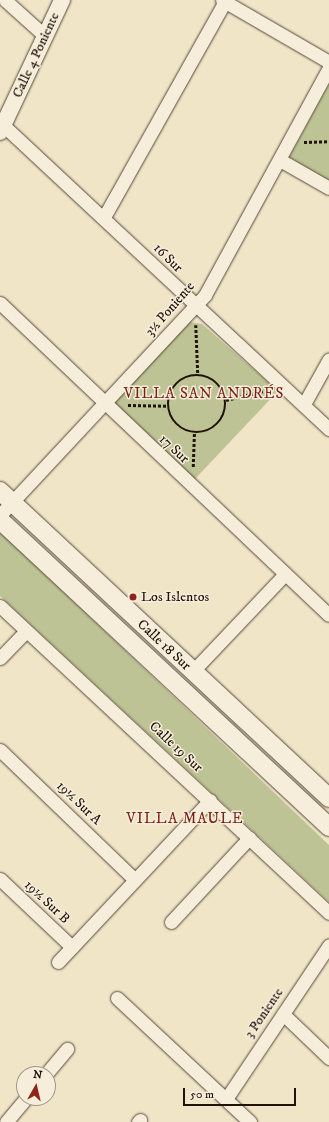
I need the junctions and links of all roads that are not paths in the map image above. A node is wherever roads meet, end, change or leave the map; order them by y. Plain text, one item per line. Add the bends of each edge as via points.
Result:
1 (5, 0) edge
2 (62, 0) edge
3 (224, 1) edge
4 (46, 36) junction
5 (329, 62) edge
6 (329, 68) edge
7 (2, 128) edge
8 (280, 160) junction
9 (329, 188) edge
10 (104, 218) junction
11 (0, 303) edge
12 (196, 308) junction
13 (329, 359) edge
14 (304, 404) junction
15 (104, 405) junction
16 (329, 429) edge
17 (4, 503) edge
18 (0, 520) edge
19 (285, 574) junction
20 (0, 606) edge
21 (329, 615) edge
22 (26, 631) junction
23 (0, 658) edge
24 (193, 671) junction
25 (0, 750) edge
26 (329, 798) edge
27 (210, 800) junction
28 (329, 827) edge
29 (250, 838) junction
30 (0, 879) edge
31 (135, 880) junction
32 (329, 913) edge
33 (171, 922) dead end
34 (329, 945) edge
35 (72, 947) junction
36 (58, 962) dead end
37 (117, 998) dead end
38 (283, 1014) junction
39 (67, 1049) dead end
40 (329, 1058) edge
41 (53, 1066) edge
42 (226, 1099) junction
43 (19, 1106) edge
44 (6, 1122) edge
45 (250, 1122) edge

1 - 4 street
2 - 4 street, Calle 4 Poniente
3 - 5 street
3 - 10 street
4 - 7 street, Calle 4 Poniente
6 - 8 street, 3½ Poniente
7 - 10 street, 16 Sur
8 - 9 street
8 - 12 street, 3½ Poniente
10 - 12 street, 16 Sur
11 - 15 street, 17 Sur
12 - 14 street, 16 Sur
12 - 15 street, 3½ Poniente
13 - 14 street
14 - 16 street, 16 Sur
15 - 17 street, 3½ Poniente
15 - 19 street, 17 Sur
17 - 24 main road, Calle 18 Sur
18 - 28 main road, Calle 18 Sur
19 - 21 street, 17 Sur
19 - 24 street
20 - 22 street, Calle 19 Sur
22 - 23 street
22 - 27 street, Calle 19 Sur
24 - 26 main road, Calle 18 Sur
25 - 31 street, 19½ Sur A
27 - 29 street, Calle 19 Sur
27 - 31 street
29 - 32 street, Calle 19 Sur
29 - 33 street
30 - 35 street, 19½ Sur B
31 - 35 street
34 - 38 street, 3 Poniente
35 - 36 street
37 - 42 street
38 - 40 street
38 - 42 street, 3 Poniente
39 - 41 street
42 - 45 street
43 - 44 street

